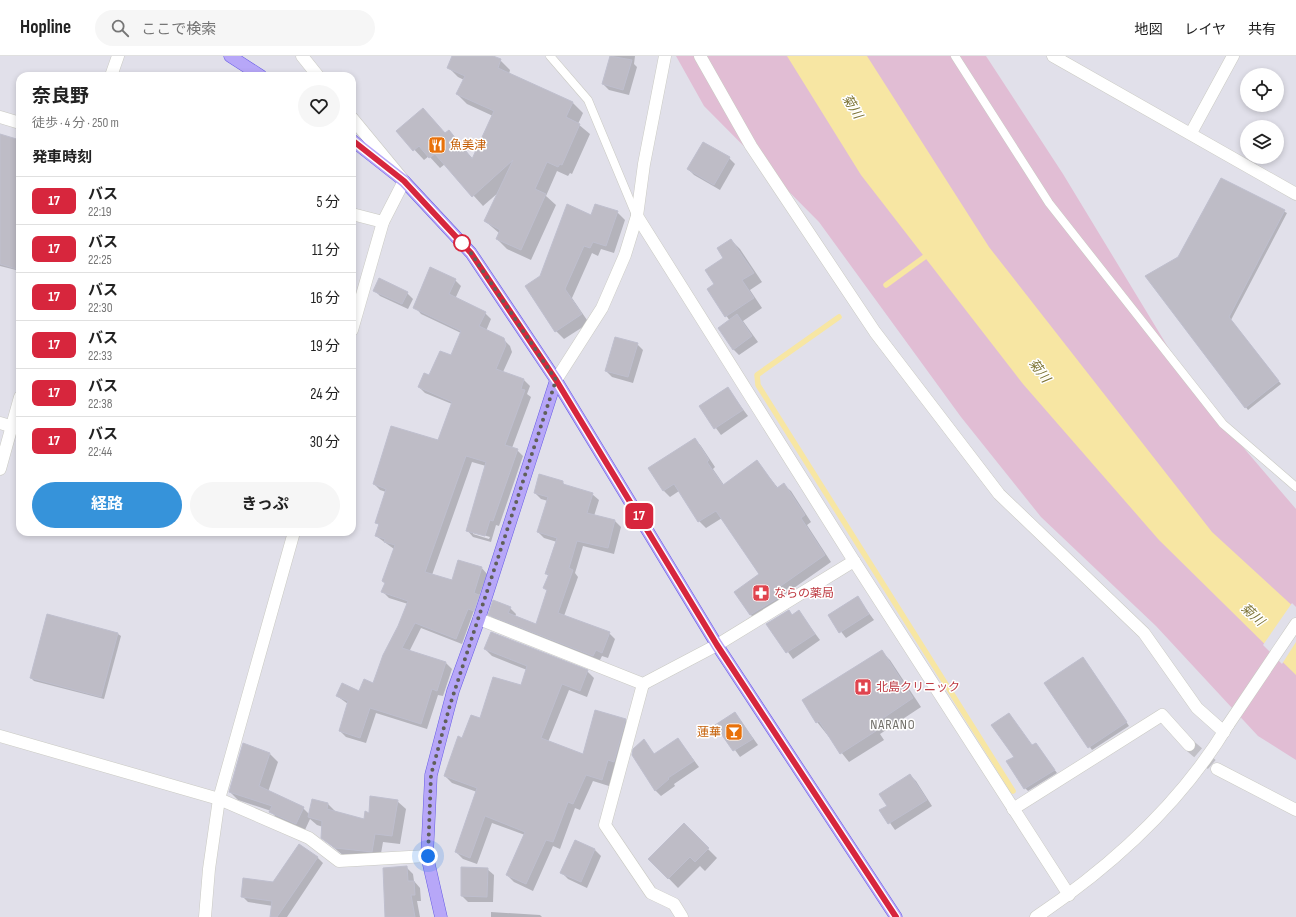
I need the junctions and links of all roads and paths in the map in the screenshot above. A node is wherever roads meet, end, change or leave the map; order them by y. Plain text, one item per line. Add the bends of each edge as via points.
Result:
1 (118, 56) edge
2 (230, 56) edge
3 (302, 56) edge
4 (550, 56) edge
5 (666, 56) edge
6 (700, 56) edge
7 (955, 56) edge
8 (1053, 56) edge
9 (1233, 56) edge
10 (112, 72) edge
11 (256, 72) edge
12 (315, 72) edge
13 (0, 117) edge
14 (16, 122) edge
15 (356, 123) edge
16 (1191, 134) junction
17 (356, 143) edge
18 (404, 181) junction
19 (1296, 194) edge
20 (356, 215) edge
21 (637, 216) junction
22 (383, 222) junction
23 (356, 316) edge
24 (556, 380) junction
25 (16, 410) edge
26 (11, 426) edge
27 (0, 469) edge
28 (1296, 487) edge
29 (293, 536) edge
30 (854, 561) junction
31 (479, 619) junction
32 (1296, 624) edge
33 (717, 645) junction
34 (643, 684) junction
35 (1226, 728) junction
36 (0, 736) edge
37 (1189, 745) tunnel mouth
38 (1217, 769) tunnel mouth
39 (219, 799) junction
40 (1013, 809) junction
41 (1296, 810) edge
42 (428, 856) junction
43 (1069, 895) junction
44 (204, 917) edge
45 (441, 917) edge
46 (682, 917) edge
47 (896, 917) edge
48 (1036, 917) edge

1 - 10 street
2 - 11 main road
3 - 12 street
4 - 21 lane via 588,100
5 - 21 street via 644,164
6 - 35 street via 751,146 875,332 999,494 1144,633 1197,708
7 - 28 lane via 1049,203 1223,424
8 - 16 street
9 - 16 street
13 - 14 street
15 - 18 street
16 - 19 street
17 - 18 main road
18 - 22 street
18 - 24 main road via 471,253
20 - 22 street
21 - 24 street via 625,255 602,308
21 - 30 street
22 - 23 street
24 - 31 main road
24 - 33 main road
25 - 26 street
26 - 27 street
29 - 39 street
30 - 33 street
30 - 40 street
31 - 34 street
31 - 42 main road via 453,691 431,775
32 - 35 street
33 - 34 street
33 - 47 main road
34 - 46 street via 605,825 650,893 674,904
35 - 43 street via 1202,764 1161,813 1124,851
36 - 39 street
37 - 40 street via 1162,715
38 - 41 street
39 - 42 street via 309,838 339,861
39 - 44 street
40 - 43 street
42 - 45 main road
43 - 48 street

